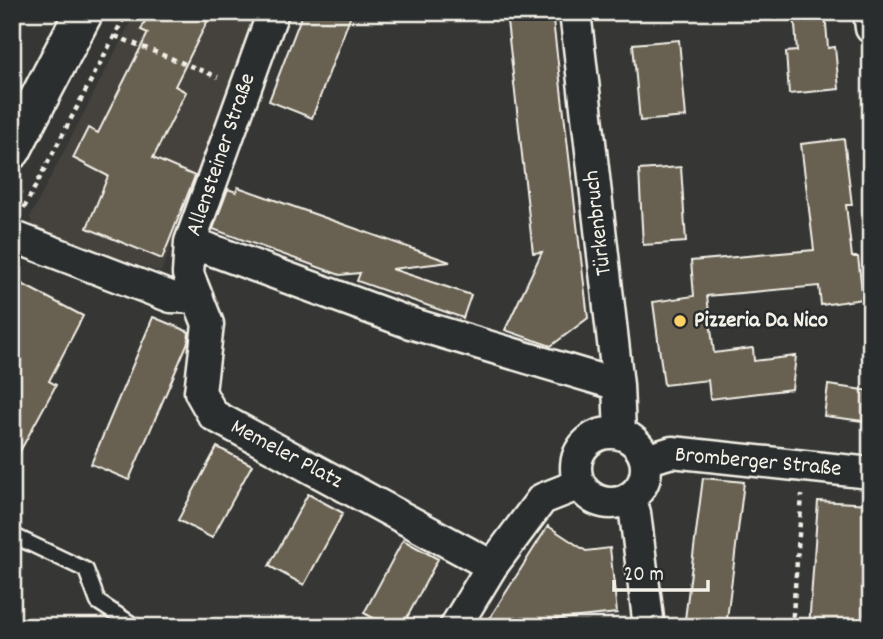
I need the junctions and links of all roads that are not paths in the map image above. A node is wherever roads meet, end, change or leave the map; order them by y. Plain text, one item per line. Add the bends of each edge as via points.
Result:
1 (84, 12) edge
2 (274, 12) edge
3 (575, 12) edge
4 (869, 12) edge
5 (871, 29) edge
6 (12, 150) edge
7 (17, 224) edge
8 (190, 242) junction
9 (198, 298) junction
10 (618, 385) junction
11 (620, 433) junction
12 (646, 460) junction
13 (871, 472) edge
14 (580, 484) junction
15 (629, 498) junction
16 (12, 535) edge
17 (492, 566) junction
18 (136, 627) edge
19 (455, 627) edge
20 (649, 627) edge

1 - 6 street
2 - 8 street, Allensteiner Straße
3 - 10 street, Türkenbruch
4 - 5 street
7 - 9 street via 171,297
8 - 9 street, Allensteiner Straße via 188,274
8 - 10 street via 410,323
9 - 17 street, Memeler Platz via 208,324 200,392 213,415
10 - 11 street, Türkenbruch
11 - 12 street via 637,443
11 - 14 street via 597,435 580,450 576,461
12 - 13 street, Bromberger Straße via 672,452
12 - 15 street via 643,484
14 - 15 street via 586,493 605,502
14 - 17 street via 542,499
15 - 20 street via 635,513
16 - 18 lane via 86,570 98,603
17 - 19 street

